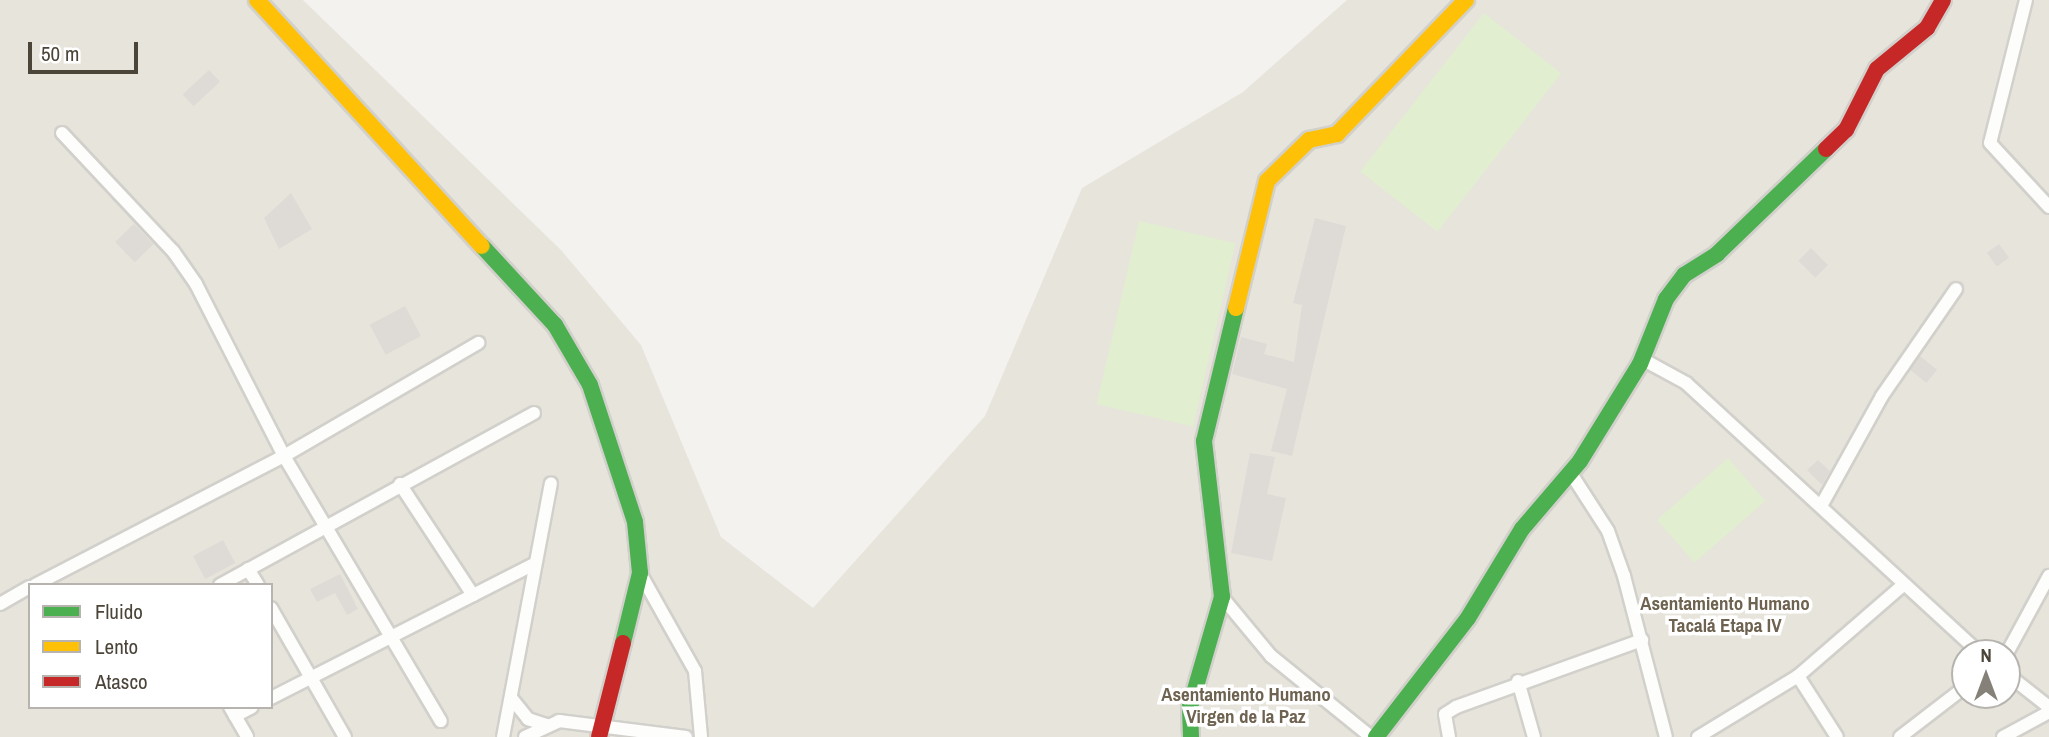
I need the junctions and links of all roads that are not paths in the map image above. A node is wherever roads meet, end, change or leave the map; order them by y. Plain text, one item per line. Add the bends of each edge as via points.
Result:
1 (257, 0) edge
2 (1466, 0) edge
3 (1943, 0) edge
4 (2026, 0) edge
5 (62, 133) dead end
6 (2049, 206) edge
7 (1956, 289) dead end
8 (478, 343) dead end
9 (1642, 359) junction
10 (534, 413) dead end
11 (284, 456) junction
12 (1570, 472) junction
13 (400, 484) junction
14 (551, 485) dead end
15 (1821, 506) junction
16 (327, 525) junction
17 (534, 564) junction
18 (248, 569) junction
19 (640, 573) junction
20 (2049, 576) edge
21 (39, 583) edge
22 (224, 583) edge
23 (257, 583) edge
24 (1902, 586) junction
25 (28, 588) edge
26 (473, 595) junction
27 (1222, 597) junction
28 (0, 604) edge
29 (273, 611) edge
30 (391, 636) junction
31 (1964, 639) edge
32 (2015, 639) edge
33 (1642, 640) junction
34 (1798, 676) junction
35 (312, 677) junction
36 (1518, 681) junction
37 (2021, 686) edge
38 (273, 697) edge
39 (1951, 698) edge
40 (512, 699) junction
41 (2049, 709) edge
42 (233, 712) edge
43 (441, 721) dead end
44 (547, 724) junction
45 (600, 731) edge
46 (247, 737) edge
47 (345, 737) edge
48 (503, 737) edge
49 (525, 737) edge
50 (686, 737) edge
51 (701, 737) edge
52 (1191, 737) edge
53 (1373, 737) edge
54 (1450, 737) edge
55 (1534, 737) edge
56 (1666, 737) edge
57 (1698, 737) edge
58 (1837, 737) edge
59 (1900, 737) edge
60 (2003, 737) edge

1 - 19 street via 555,325 599,410 635,522
2 - 27 street via 1337,134 1309,140 1267,181 1204,442
3 - 9 street via 1927,29 1877,69 1846,130 1717,254 1684,275 1666,299
4 - 6 street via 1990,143
5 - 11 street via 173,251 196,284
7 - 15 street via 1882,396
8 - 11 street
9 - 12 street
9 - 15 street via 1686,383
10 - 13 street
11 - 16 street
11 - 21 street
12 - 33 street via 1608,531
12 - 53 street
13 - 16 street
13 - 26 street
14 - 17 street
15 - 24 street
16 - 18 street
16 - 30 street
17 - 26 street
17 - 40 street
18 - 22 street
18 - 23 street
19 - 45 street
19 - 51 street via 695,671
20 - 32 street
24 - 31 street
24 - 34 street
25 - 28 street
26 - 30 street
27 - 52 street via 1190,707
27 - 53 street via 1272,656
29 - 35 street
30 - 35 street
30 - 43 street
33 - 36 street
33 - 56 street
34 - 57 street
34 - 58 street
35 - 38 street
35 - 47 street
36 - 54 street via 1445,714
36 - 55 street
37 - 41 street
39 - 59 street
40 - 44 street via 528,719
40 - 48 street
41 - 60 street
42 - 46 street
44 - 45 street
44 - 49 street
45 - 50 street

